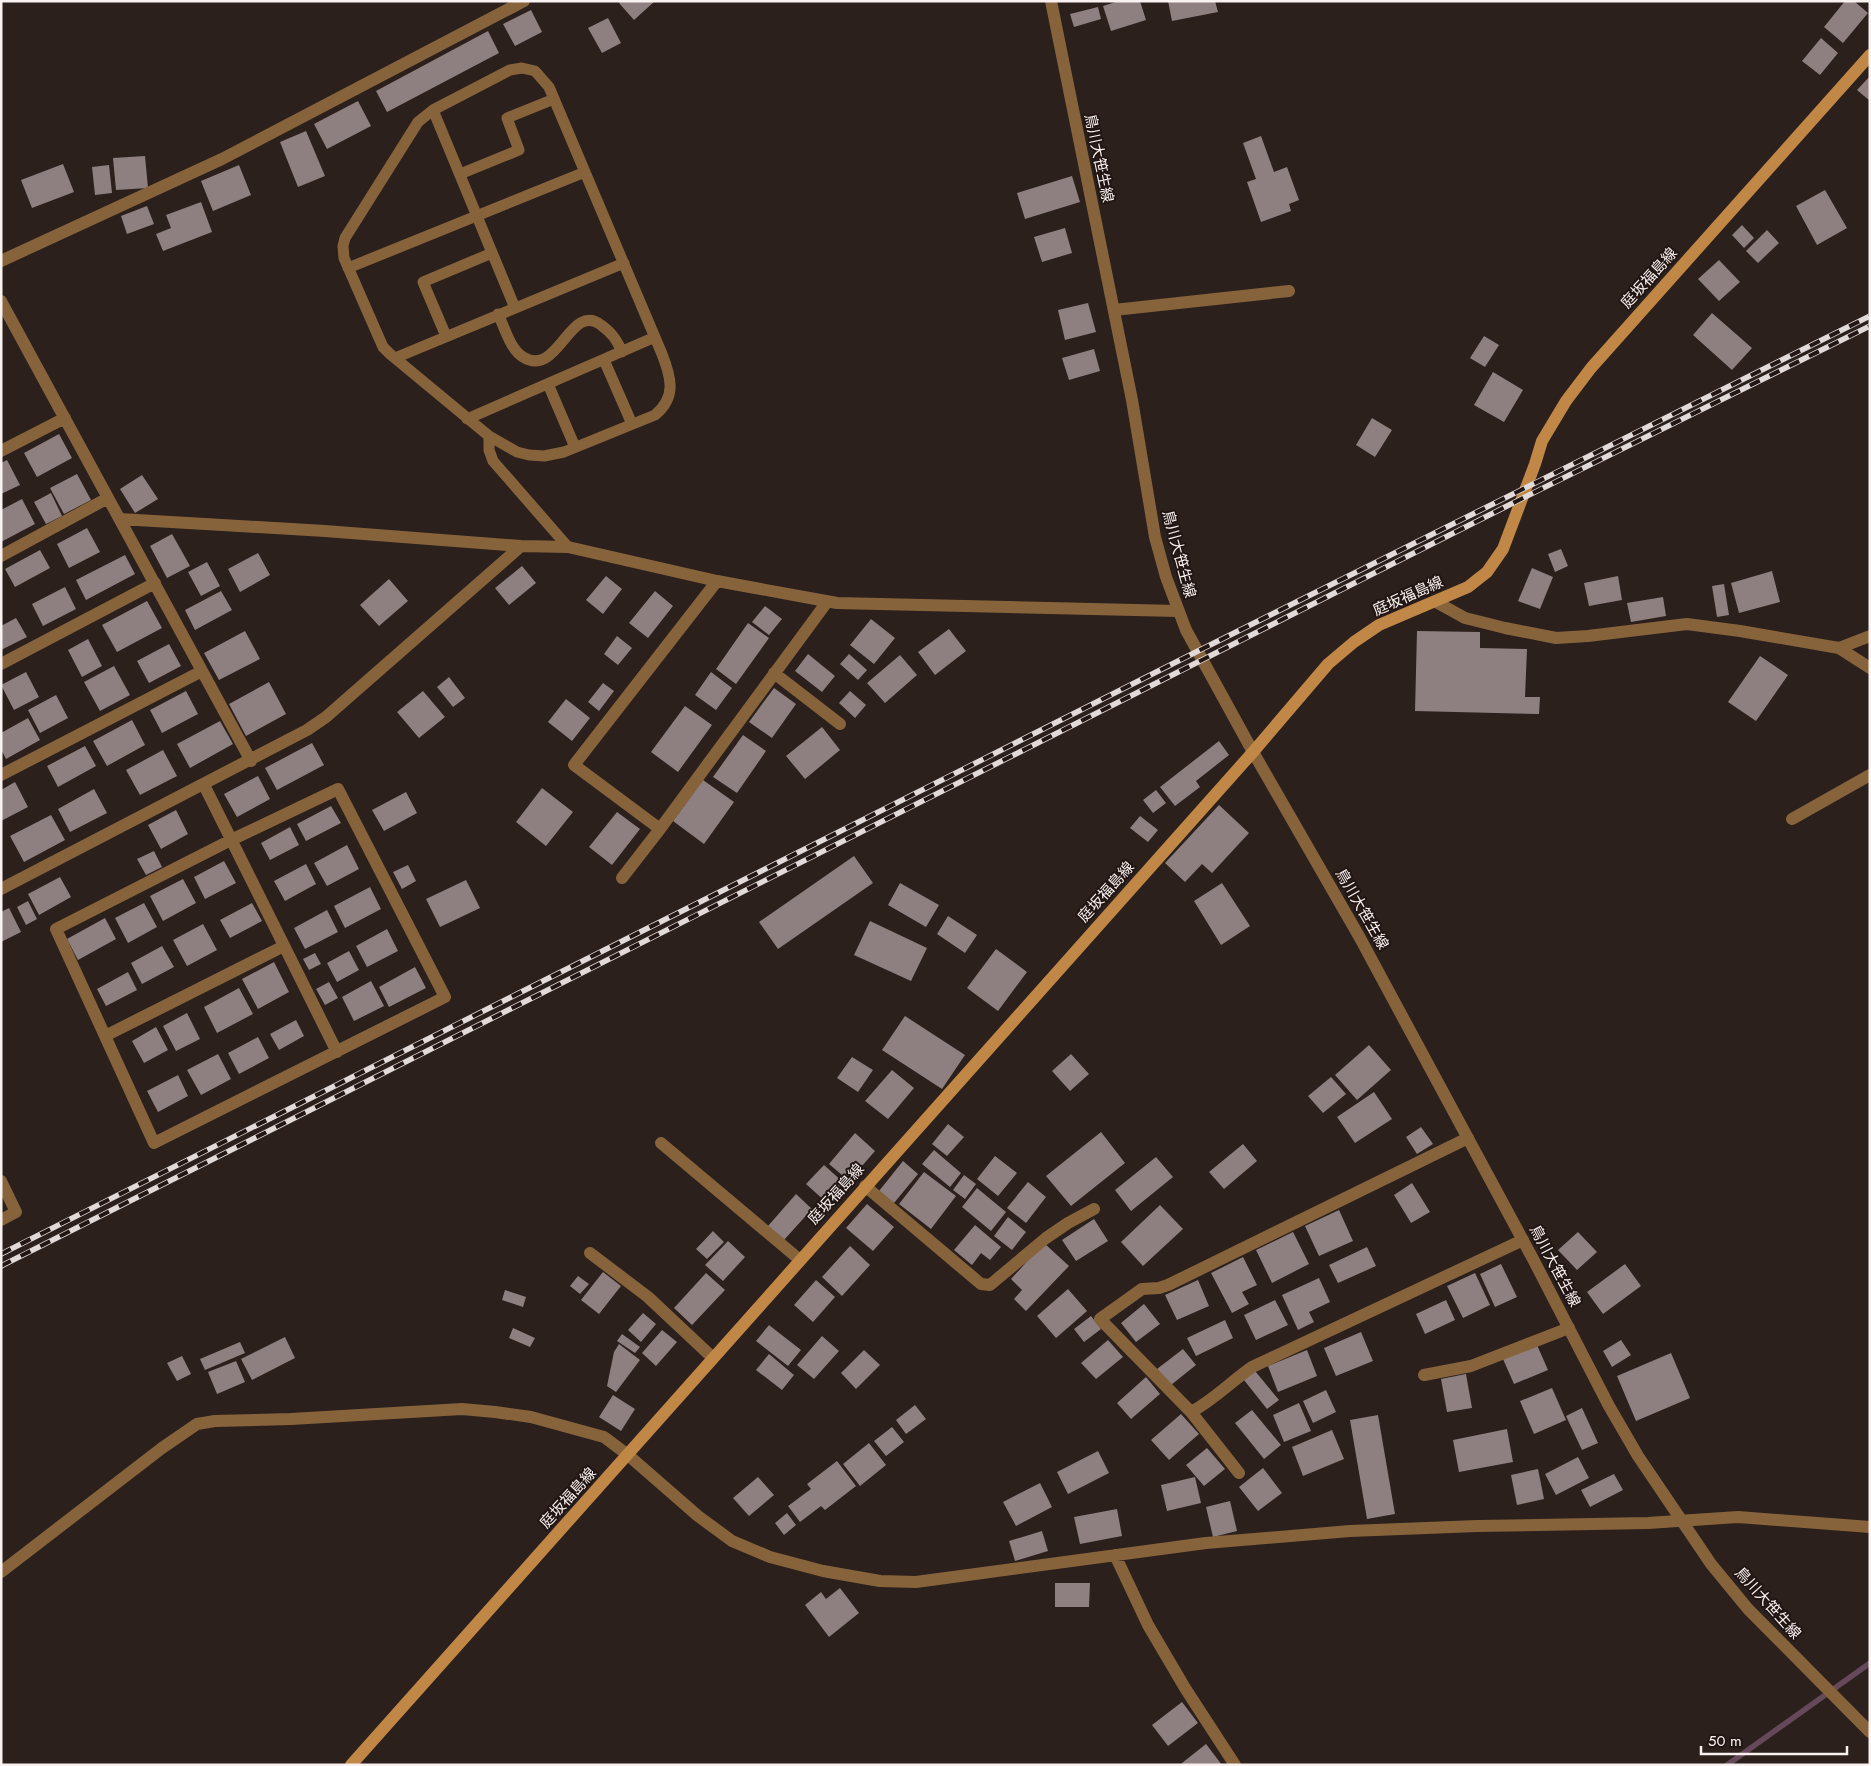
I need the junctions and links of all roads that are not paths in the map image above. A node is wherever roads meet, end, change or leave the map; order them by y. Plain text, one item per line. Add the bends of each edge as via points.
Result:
1 (524, 1) edge
2 (1051, 1) edge
3 (1870, 55) edge
4 (554, 99) junction
5 (434, 110) junction
6 (585, 172) junction
7 (460, 174) junction
8 (477, 216) junction
9 (492, 253) junction
10 (1, 261) edge
11 (624, 263) junction
12 (348, 268) junction
13 (1289, 291) dead end
14 (1, 301) edge
15 (515, 308) junction
16 (1114, 310) junction
17 (498, 314) junction
18 (446, 336) junction
19 (655, 337) junction
20 (622, 352) junction
21 (395, 358) junction
22 (604, 360) junction
23 (548, 384) junction
24 (65, 418) junction
25 (466, 419) junction
26 (632, 424) junction
27 (489, 436) junction
28 (575, 447) junction
29 (1, 450) edge
30 (108, 498) junction
31 (120, 519) junction
32 (521, 546) junction
33 (568, 547) junction
34 (1, 556) edge
35 (717, 581) junction
36 (154, 582) junction
37 (827, 602) junction
38 (1436, 602) junction
39 (1178, 611) junction
40 (1870, 636) edge
41 (1839, 648) junction
42 (1, 664) edge
43 (1870, 668) edge
44 (202, 670) junction
45 (774, 673) junction
46 (840, 724) dead end
47 (1252, 752) junction
48 (251, 761) junction
49 (1, 775) edge
50 (1870, 775) edge
51 (204, 785) junction
52 (1792, 819) dead end
53 (660, 829) junction
54 (230, 840) junction
55 (622, 878) dead end
56 (1, 889) edge
57 (284, 946) junction
58 (105, 1036) junction
59 (337, 1052) junction
60 (1468, 1138) junction
61 (662, 1143) dead end
62 (1, 1181) edge
63 (865, 1186) junction
64 (1094, 1208) dead end
65 (1, 1220) edge
66 (1523, 1240) junction
67 (590, 1254) dead end
68 (800, 1260) junction
69 (1569, 1328) junction
70 (713, 1358) junction
71 (1424, 1375) dead end
72 (1191, 1412) junction
73 (628, 1455) junction
74 (1239, 1472) dead end
75 (1682, 1520) junction
76 (1870, 1527) edge
77 (1115, 1555) junction
78 (1, 1572) edge
79 (1870, 1732) edge
80 (351, 1765) edge
81 (1235, 1765) edge

1 - 10 street via 222,159
2 - 16 street, 鳥川大笹生線
3 - 38 main road, 庭坂福島線 via 1591,368 1542,441 1503,549 1487,572 1468,587
4 - 5 lane via 543,78 535,71 522,68 510,70
4 - 6 lane
4 - 7 lane via 507,118 519,150
5 - 7 lane
5 - 12 lane via 418,122 345,238 344,258
6 - 8 lane
6 - 11 lane
7 - 8 lane
8 - 9 lane
8 - 12 lane
9 - 15 lane
9 - 18 lane via 423,282
11 - 15 lane
11 - 19 lane
12 - 21 lane via 384,347
13 - 16 street
14 - 24 street
15 - 17 lane
16 - 39 street, 鳥川大笹生線 via 1155,536
17 - 18 lane
17 - 20 lane via 512,344 524,357 540,360 549,356 576,326 586,320 598,323 616,338
18 - 21 lane
19 - 20 lane
19 - 26 lane via 668,367 671,394 663,409
20 - 22 lane
21 - 25 lane
22 - 23 lane
22 - 26 lane
23 - 25 lane
23 - 28 lane
24 - 29 street
24 - 30 street
25 - 27 lane
26 - 28 lane
27 - 28 lane via 529,455 544,456
27 - 33 lane via 493,461
30 - 31 street
30 - 34 street
31 - 32 street
31 - 36 street
32 - 33 street
32 - 48 street via 326,717
33 - 35 street
35 - 37 street
35 - 53 street via 574,765
36 - 42 street
36 - 44 street
37 - 39 street
37 - 45 street
38 - 41 street via 1465,618 1556,638 1686,624
38 - 47 main road, 庭坂福島線 via 1379,625 1354,642 1328,664
39 - 47 street, 鳥川大笹生線
40 - 41 street
41 - 43 street
44 - 48 street
44 - 49 street
45 - 46 street
45 - 53 street
47 - 60 street, 鳥川大笹生線 via 1360,938
47 - 63 main road, 庭坂福島線
48 - 51 street
50 - 52 street
51 - 54 street
51 - 56 street
53 - 55 street
54 - 57 street
54 - 58 street via 56,929
54 - 59 street via 338,789 445,997
57 - 58 street
57 - 59 street
58 - 59 street via 154,1143
60 - 66 street, 鳥川大笹生線
60 - 72 street via 1168,1285 1142,1288 1100,1319
61 - 68 street
62 - 65 street via 16,1212
63 - 64 street via 984,1285 990,1285 1068,1223
63 - 68 main road, 庭坂福島線
66 - 69 street, 鳥川大笹生線
66 - 72 street via 1252,1367
67 - 70 street via 648,1297
68 - 70 main road, 庭坂福島線
69 - 71 street via 1471,1366
69 - 75 street, 鳥川大笹生線 via 1638,1456
70 - 73 main road, 庭坂福島線
72 - 74 street
73 - 77 street via 732,1541 770,1557 823,1571 880,1581 916,1582
73 - 78 street via 604,1437 586,1432 531,1418 462,1409 197,1424
73 - 80 main road, 庭坂福島線
75 - 76 street via 1738,1517
75 - 77 street via 1350,1531 1206,1543
75 - 79 street, 鳥川大笹生線 via 1711,1564 1748,1609
77 - 81 street via 1148,1625

